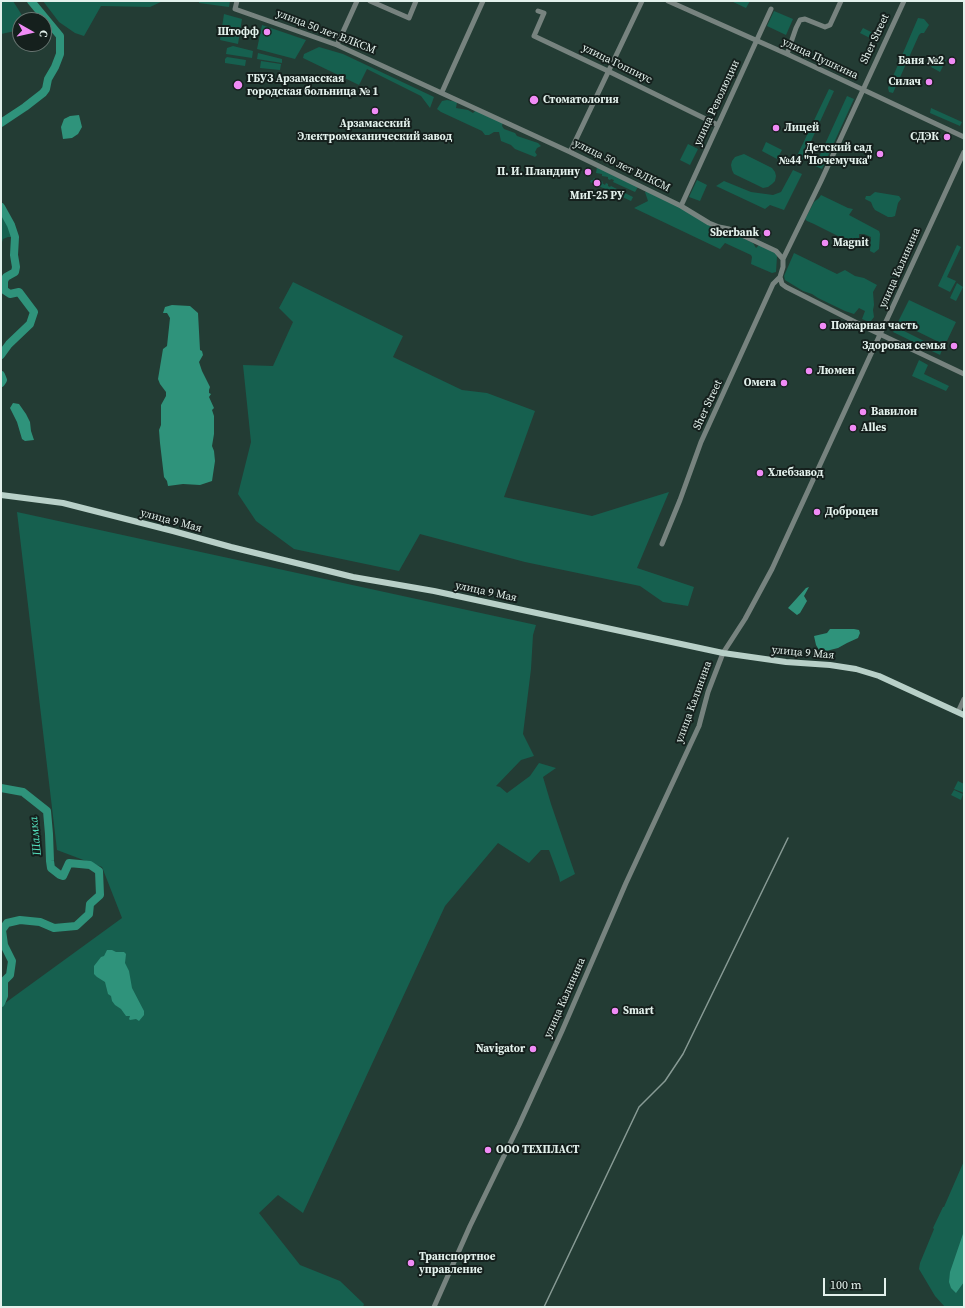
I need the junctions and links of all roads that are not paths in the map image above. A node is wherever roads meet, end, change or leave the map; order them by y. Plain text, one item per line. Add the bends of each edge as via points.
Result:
1 (237, 1) edge
2 (358, 1) edge
3 (370, 1) edge
4 (416, 1) edge
5 (483, 1) edge
6 (642, 1) edge
7 (668, 1) edge
8 (841, 1) edge
9 (904, 1) edge
10 (771, 9) dead end
11 (538, 11) dead end
12 (756, 41) junction
13 (337, 45) junction
14 (787, 54) junction
15 (608, 70) junction
16 (862, 90) junction
17 (442, 92) junction
18 (718, 125) junction
19 (964, 137) edge
20 (570, 152) junction
21 (964, 152) edge
22 (681, 206) junction
23 (783, 259) junction
24 (780, 277) junction
25 (880, 334) junction
26 (964, 374) edge
27 (4, 495) edge
28 (662, 544) dead end
29 (723, 653) junction
30 (964, 699) edge
31 (961, 714) edge
32 (434, 1307) edge

1 - 13 street, улица 50 лет ВЛКСМ via 235,9
2 - 13 street
3 - 4 street via 409,18
5 - 17 street
6 - 15 street
7 - 12 street, улица Пушкина
8 - 14 street via 830,25 825,27 805,19 800,20
9 - 16 street, Sher Street
10 - 12 street, улица Революции
11 - 15 street, улица Гоппиус via 544,14 534,36
12 - 14 street, улица Пушкина
12 - 18 street, улица Революции
13 - 17 street, улица 50 лет ВЛКСМ
14 - 16 street, улица Пушкина
15 - 18 street, улица Гоппиус
15 - 20 street
16 - 19 street, улица Пушкина
16 - 23 street, Sher Street
17 - 20 street, улица 50 лет ВЛКСМ
18 - 22 street, улица Революции
20 - 22 street, улица 50 лет ВЛКСМ
21 - 25 street, улица Калинина
22 - 23 street, улица 50 лет ВЛКСМ via 709,223 776,250
23 - 24 street
24 - 25 street via 786,288
24 - 28 street, Sher Street via 773,284 701,442
25 - 26 street
25 - 29 street, улица Калинина via 772,569 745,620
27 - 29 main road, улица 9 Мая via 62,503 353,577 434,591
29 - 31 main road, улица 9 Мая via 856,669 878,676
29 - 32 street, улица Калинина via 708,692 699,726
30 - 31 street

